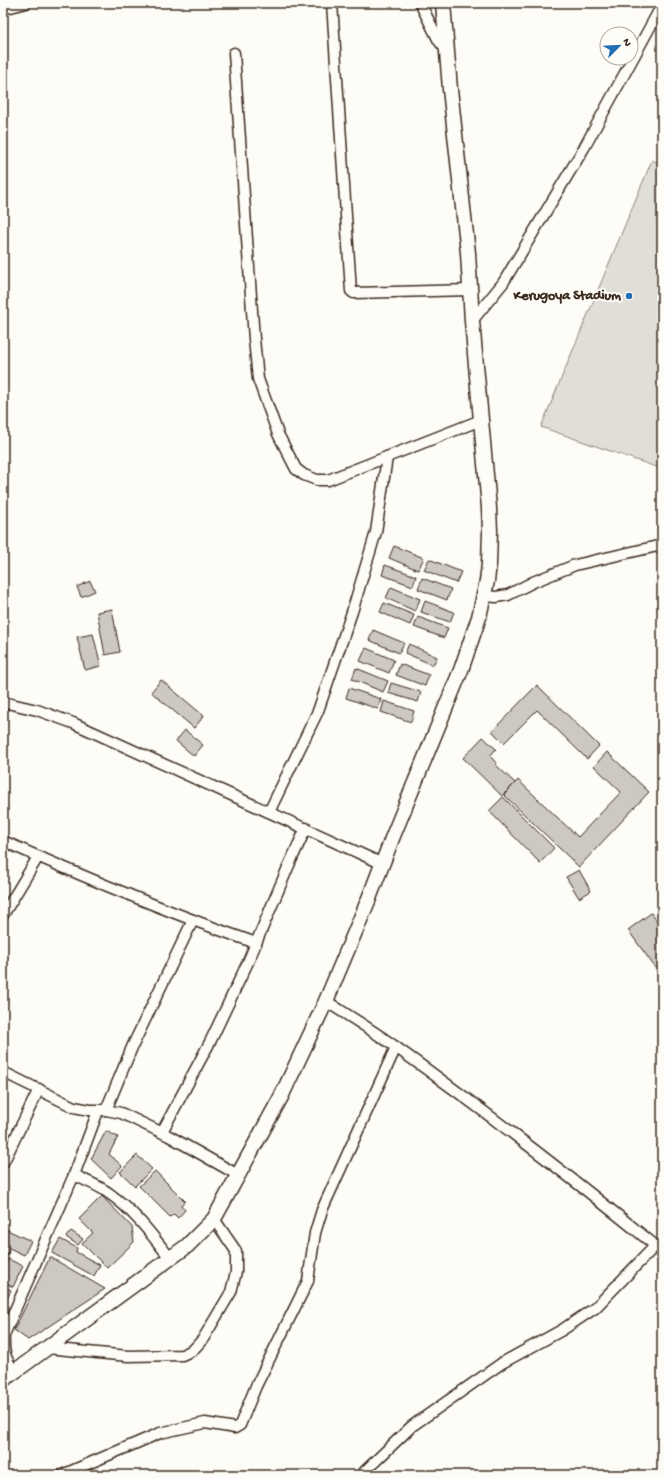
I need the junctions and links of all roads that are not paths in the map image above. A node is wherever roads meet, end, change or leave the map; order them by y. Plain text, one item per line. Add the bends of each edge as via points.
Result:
1 (26, 3) edge
2 (332, 3) edge
3 (420, 3) edge
4 (443, 3) edge
5 (662, 5) edge
6 (3, 9) edge
7 (653, 22) junction
8 (662, 28) edge
9 (447, 51) junction
10 (234, 53) dead end
11 (471, 290) junction
12 (472, 321) junction
13 (481, 420) junction
14 (387, 457) junction
15 (662, 545) edge
16 (484, 596) junction
17 (3, 702) edge
18 (269, 812) junction
19 (306, 828) junction
20 (3, 841) edge
21 (38, 856) junction
22 (383, 864) junction
23 (3, 915) edge
24 (193, 920) junction
25 (256, 943) junction
26 (326, 1001) junction
27 (396, 1047) junction
28 (3, 1072) edge
29 (39, 1089) junction
30 (102, 1110) junction
31 (162, 1132) junction
32 (3, 1163) edge
33 (74, 1175) junction
34 (238, 1175) junction
35 (214, 1219) junction
36 (658, 1248) edge
37 (170, 1258) junction
38 (46, 1348) junction
39 (9, 1376) edge
40 (62, 1475) edge
41 (361, 1475) edge

1 - 6 street
2 - 11 street via 351,291 354,294
3 - 9 street via 436,36
4 - 9 main road
5 - 7 street
7 - 8 street
7 - 12 street via 584,148 503,283
9 - 11 main road
10 - 14 street via 256,364 258,379 276,427 296,469 317,480 328,480
11 - 12 main road
12 - 13 main road
13 - 14 street
13 - 16 main road via 490,531 489,564
14 - 18 street via 376,532 352,612 318,711
15 - 16 street via 575,565 508,595
16 - 22 main road via 461,670
17 - 18 street via 37,710 73,723
18 - 19 street
19 - 22 street
19 - 25 street
20 - 21 street
21 - 23 street
21 - 24 street
22 - 26 main road
24 - 25 street
24 - 30 street
25 - 31 street via 211,1040
26 - 27 street
26 - 34 main road via 280,1097
27 - 36 street via 591,1193
27 - 40 street via 322,1210 308,1281 256,1386 240,1425 235,1428 205,1423 160,1433
28 - 29 street
29 - 30 street via 74,1107
29 - 32 street
30 - 31 street via 121,1113
30 - 33 street
31 - 34 street
33 - 37 street via 109,1193 129,1209
33 - 39 street via 4,1335 4,1352
34 - 35 main road
35 - 37 main road via 188,1246
35 - 38 street via 236,1251 236,1272 231,1292 193,1350 182,1355 128,1356
36 - 41 street via 595,1308 562,1330 502,1363 412,1426
37 - 38 main road
38 - 39 main road

